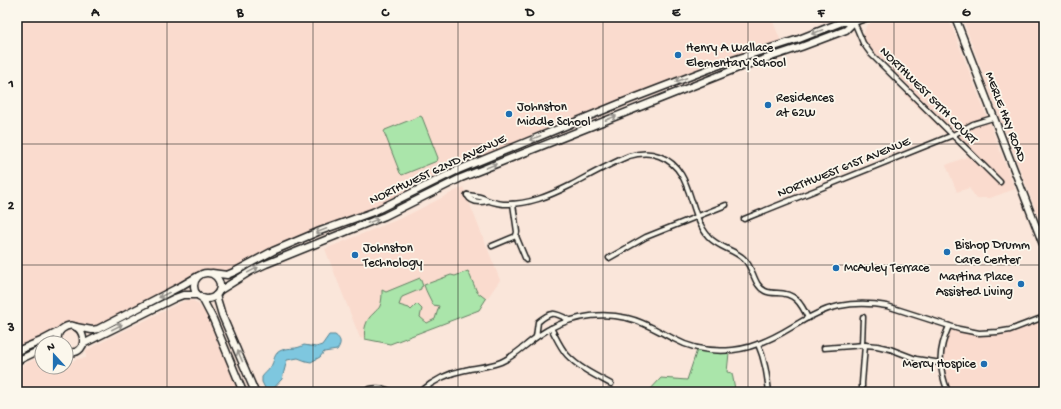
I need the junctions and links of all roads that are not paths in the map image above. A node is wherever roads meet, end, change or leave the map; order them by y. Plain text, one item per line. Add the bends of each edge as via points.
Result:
1 (868, 17) edge
2 (955, 17) edge
3 (853, 20) edge
4 (993, 118) junction
5 (953, 135) junction
6 (1000, 182) dead end
7 (487, 201) dead end
8 (513, 204) junction
9 (726, 205) dead end
10 (696, 217) junction
11 (744, 219) dead end
12 (516, 236) junction
13 (1042, 236) edge
14 (492, 246) dead end
15 (1044, 247) edge
16 (609, 258) dead end
17 (526, 260) dead end
18 (212, 274) junction
19 (198, 276) junction
20 (218, 293) junction
21 (200, 296) junction
22 (863, 317) dead end
23 (1044, 317) edge
24 (808, 318) junction
25 (570, 320) junction
26 (949, 326) junction
27 (76, 327) junction
28 (551, 328) junction
29 (61, 330) junction
30 (58, 335) edge
31 (536, 338) junction
32 (83, 344) junction
33 (758, 344) junction
34 (863, 345) junction
35 (824, 348) dead end
36 (17, 351) edge
37 (74, 352) edge
38 (34, 353) edge
39 (17, 361) edge
40 (941, 363) junction
41 (611, 384) dead end
42 (243, 392) edge
43 (255, 392) edge
44 (362, 392) edge
45 (392, 392) edge
46 (420, 392) edge
47 (768, 392) edge
48 (862, 392) edge
49 (948, 392) edge

1 - 3 street, NORTHWEST 62ND AVENUE
2 - 4 street, MERLE HAY ROAD
3 - 5 street, NORTHWEST 59TH COURT via 871,54
3 -> 18 street, NORTHWEST 62ND AVENUE via 730,61 626,101 458,170 374,212 273,251 227,275
20 -> 3 street, NORTHWEST 62ND AVENUE via 251,271 385,216 461,178 738,68 846,30
4 - 5 street, NORTHWEST 61ST AVENUE via 973,124
4 - 13 street, MERLE HAY ROAD
5 - 6 street, NORTHWEST 59TH COURT
5 - 11 street, NORTHWEST 61ST AVENUE
7 - 8 street
8 - 10 street via 542,198 625,158 636,154 650,154 664,158 680,171
8 - 12 street
9 - 10 street
10 - 16 street via 646,237
10 - 24 street via 710,239 744,258 759,287 771,293 794,297
12 - 14 street
12 - 17 street
13 - 15 street, MERLE HAY ROAD
18 - 19 street via 207,272
18 - 20 street via 220,281
19 - 21 street via 194,286
19 -> 27 street via 98,329 85,330
20 - 21 street via 207,299
43 -> 20 street via 222,315
32 -> 21 street via 175,298 183,295
21 - 42 street via 213,319
22 - 34 street
23 - 26 street via 1017,328 998,332 979,333
24 - 26 street via 839,306 863,304 886,306
24 - 33 street
25 - 28 street
25 - 31 street via 557,314 547,315 538,322
25 - 33 street via 597,316 626,318 646,324 684,344 704,349 734,350
26 - 40 street via 944,338
27 - 29 street via 70,326
27 - 32 street via 83,334
28 - 31 street
28 - 41 street via 573,361
29 - 30 street
29 - 36 street
31 - 46 street via 502,361 446,375
32 - 37 street
33 - 47 street via 764,359
34 - 35 street
34 - 40 street via 877,346 916,359
34 - 48 street
38 - 39 street
40 - 49 street
44 - 45 street via 374,388

